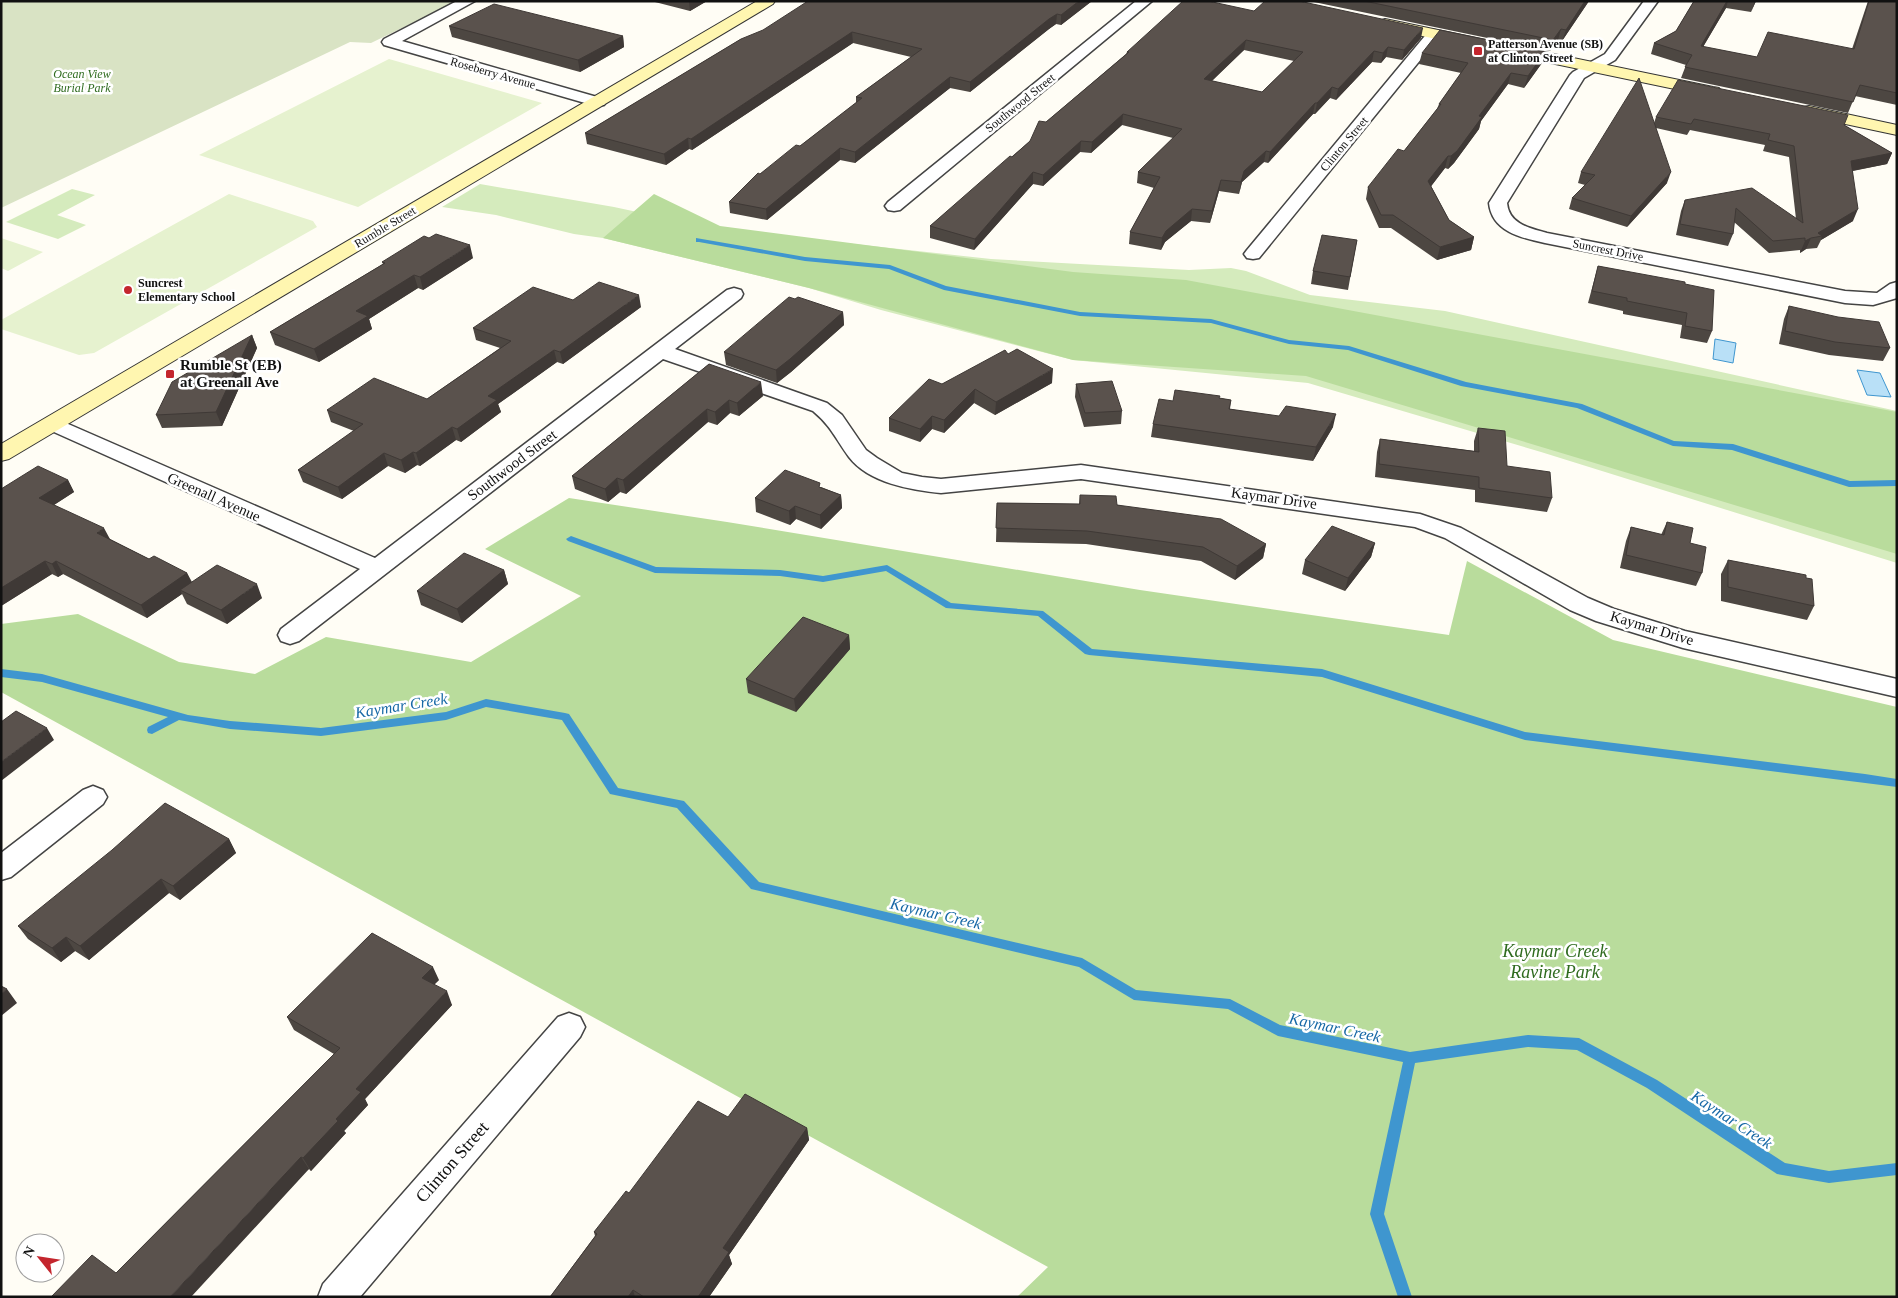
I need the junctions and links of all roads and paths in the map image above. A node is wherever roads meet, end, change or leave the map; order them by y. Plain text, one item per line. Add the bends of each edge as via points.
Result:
1 (468, 1) edge
2 (768, 1) edge
3 (1145, 1) edge
4 (1651, 1) edge
5 (1369, 20) edge
6 (1434, 34) junction
7 (1593, 67) junction
8 (1726, 94) edge
9 (598, 102) junction
10 (1792, 108) edge
11 (1897, 130) edge
12 (894, 206) dead end
13 (1253, 254) dead end
14 (1897, 288) edge
15 (734, 294) dead end
16 (660, 351) junction
17 (52, 424) junction
18 (1, 454) edge
19 (377, 568) junction
20 (290, 635) dead end
21 (1897, 688) edge
22 (92, 797) dead end
23 (1, 869) edge
24 (569, 1027) dead end
25 (336, 1297) edge

1 - 9 street, Roseberry Avenue via 389,42
2 - 9 street, Rumble Street
3 - 12 street, Southwood Street
4 - 7 street via 1610,57
5 - 6 street
6 - 7 street
6 - 13 street, Clinton Street
7 - 8 street
7 - 14 street, Suncrest Drive via 1578,75 1498,203 1498,210 1508,224 1545,238 1845,297 1876,299
9 - 17 street, Rumble Street
10 - 11 street
15 - 16 street, Southwood Street
16 - 19 street, Southwood Street
16 - 21 street, Kaymar Drive via 820,407 835,419 858,454 895,478 941,486 1081,472 1420,521 1453,533 1579,604 1605,615 1683,639
17 - 18 street, Rumble Street
17 - 19 street, Greenall Avenue
19 - 20 street, Southwood Street
22 - 23 street
24 - 25 street, Clinton Street

